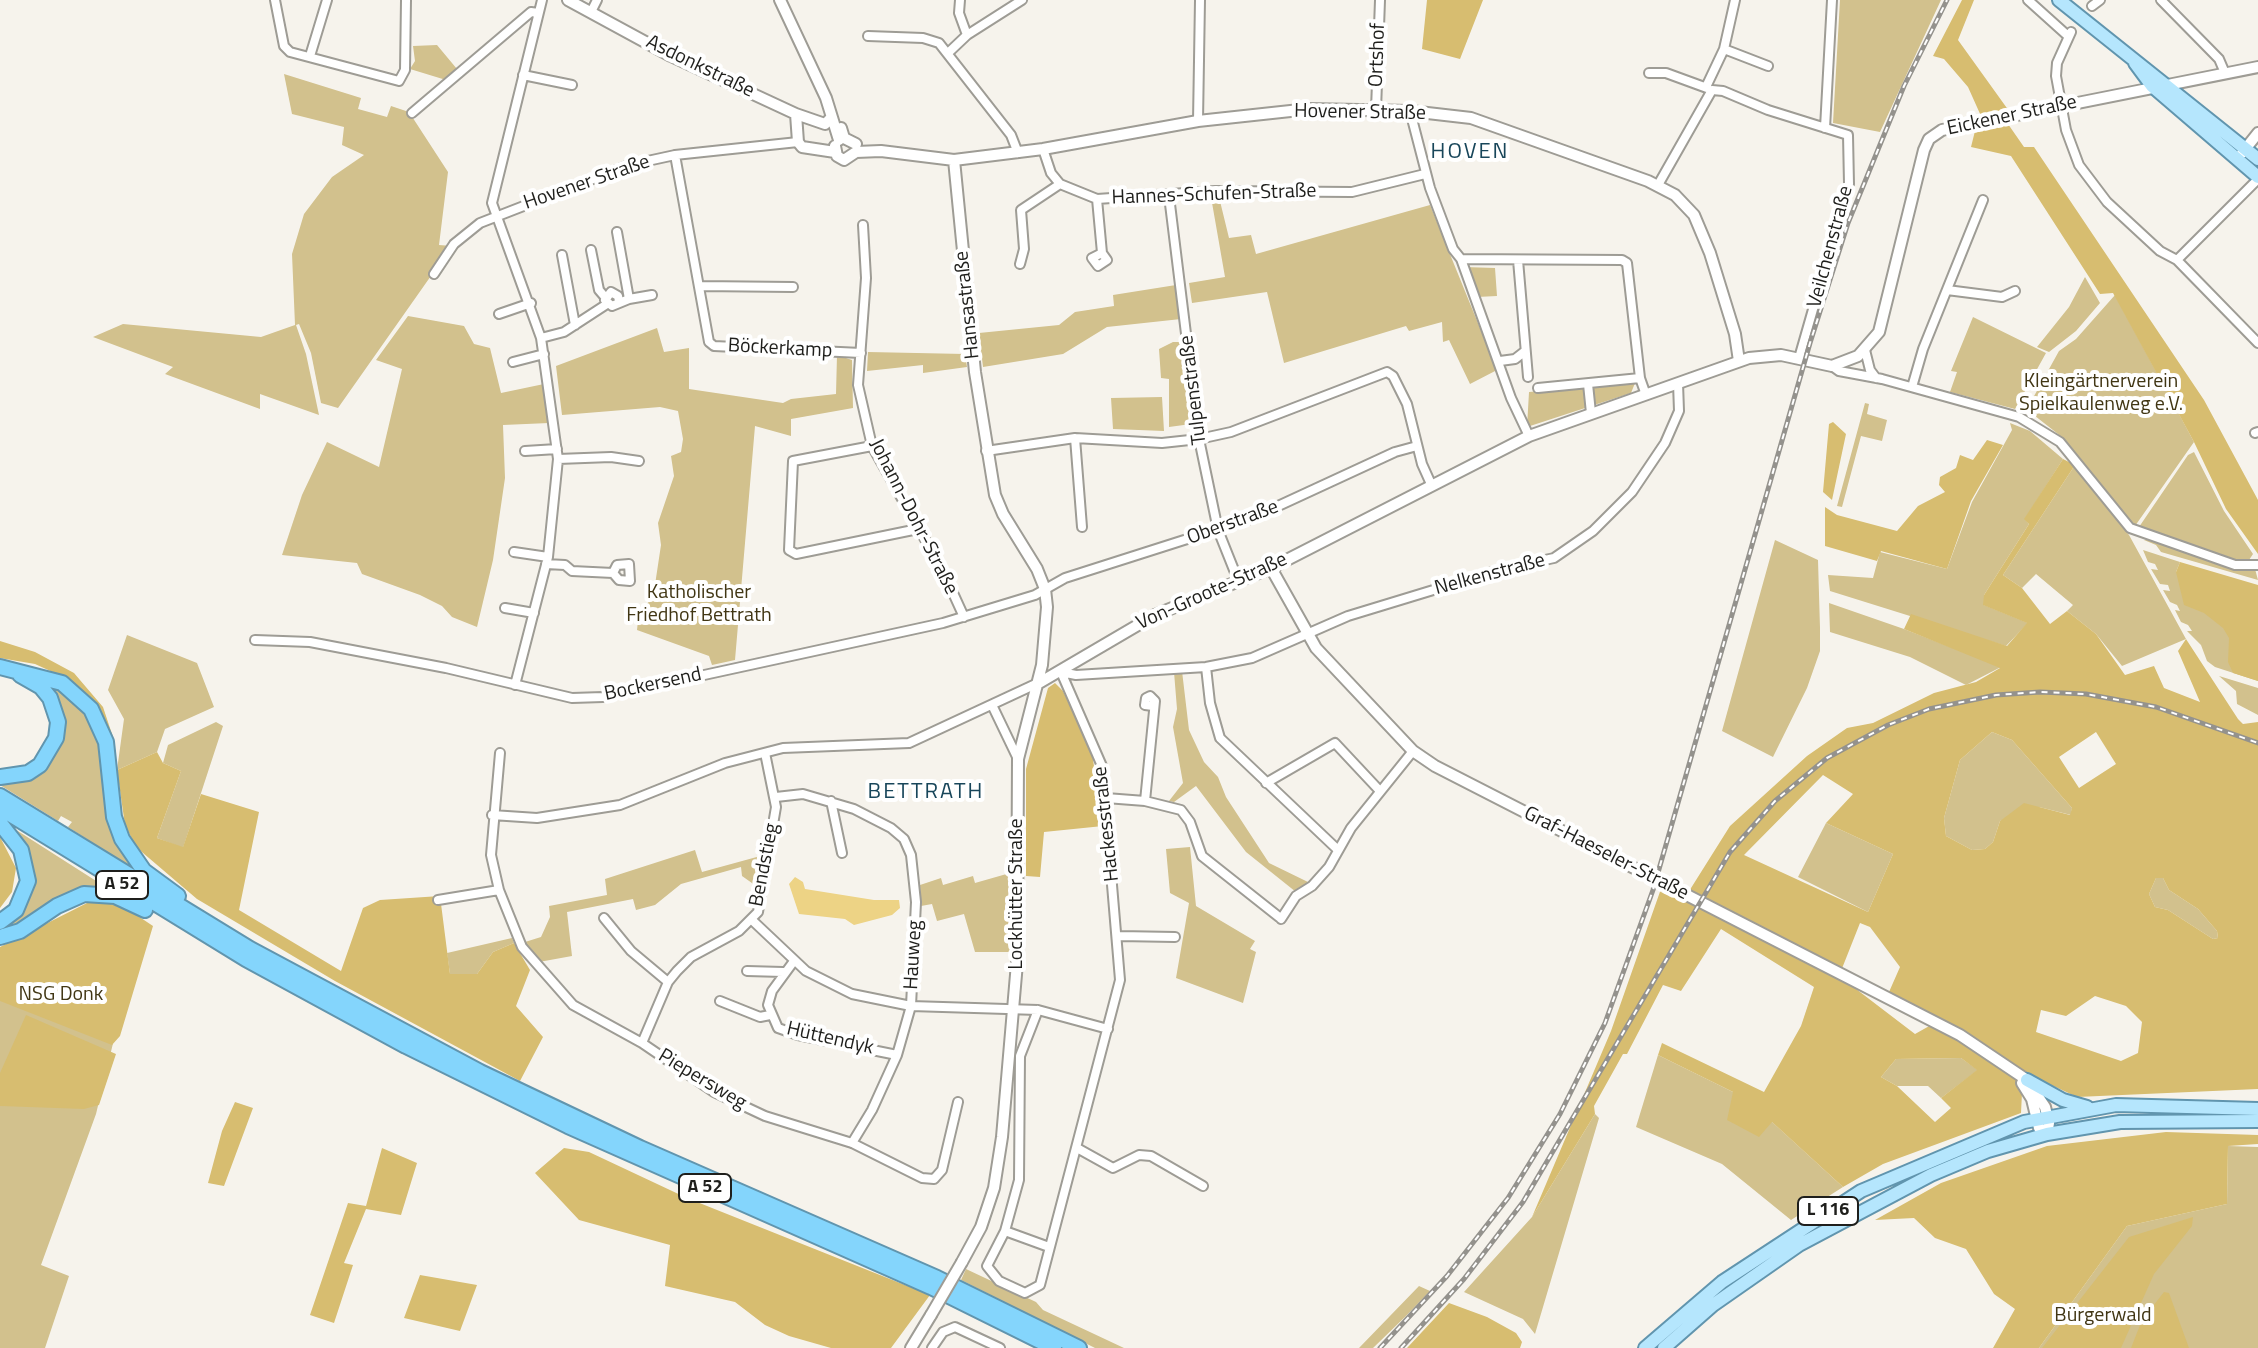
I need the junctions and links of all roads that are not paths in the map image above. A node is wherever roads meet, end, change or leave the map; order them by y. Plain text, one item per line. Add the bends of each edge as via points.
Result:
1 (275, 0) edge
2 (327, 0) edge
3 (405, 0) edge
4 (542, 0) edge
5 (568, 0) edge
6 (780, 0) edge
7 (960, 0) edge
8 (1022, 0) edge
9 (1200, 0) edge
10 (1380, 0) edge
11 (1735, 0) edge
12 (1832, 0) edge
13 (2028, 0) edge
14 (2059, 0) edge
15 (2161, 0) edge
16 (594, 5) edge
17 (538, 13) junction
18 (967, 35) junction
19 (868, 36) dead end
20 (1724, 49) junction
21 (948, 53) junction
22 (310, 56) junction
23 (2134, 60) junction
24 (1768, 66) dead end
25 (2258, 67) edge
26 (1649, 73) dead end
27 (2225, 73) junction
28 (523, 75) junction
29 (2168, 84) junction
30 (572, 85) dead end
31 (2152, 86) junction
32 (1709, 89) junction
33 (826, 98) junction
34 (2061, 105) junction
35 (1376, 110) junction
36 (1410, 111) junction
37 (412, 113) dead end
38 (796, 114) junction
39 (831, 118) junction
40 (1198, 121) junction
41 (1825, 128) junction
42 (2258, 133) edge
43 (798, 142) junction
44 (838, 144) junction
45 (856, 148) junction
46 (1043, 149) junction
47 (1018, 153) junction
48 (675, 155) junction
49 (2243, 155) junction
50 (2258, 159) edge
51 (954, 160) junction
52 (1425, 174) junction
53 (2258, 178) edge
54 (1060, 184) junction
55 (1658, 185) junction
56 (1169, 196) junction
57 (1097, 199) junction
58 (1983, 200) dead end
59 (496, 216) junction
60 (863, 225) dead end
61 (617, 232) dead end
62 (591, 250) dead end
63 (1102, 253) dead end
64 (562, 255) dead end
65 (1461, 259) junction
66 (1518, 260) junction
67 (2177, 260) junction
68 (1020, 264) dead end
69 (434, 274) dead end
70 (699, 286) junction
71 (793, 287) dead end
72 (1947, 290) junction
73 (2015, 291) dead end
74 (652, 295) dead end
75 (629, 299) junction
76 (606, 301) junction
77 (531, 303) junction
78 (499, 314) dead end
79 (575, 325) junction
80 (541, 338) junction
81 (2258, 343) edge
82 (1865, 350) junction
83 (1524, 352) junction
84 (861, 353) junction
85 (544, 354) junction
86 (1799, 358) junction
87 (1744, 359) junction
88 (1500, 361) junction
89 (513, 362) dead end
90 (1832, 366) junction
91 (1528, 377) dead end
92 (1640, 378) junction
93 (1876, 378) junction
94 (1678, 383) junction
95 (1588, 384) junction
96 (1912, 387) junction
97 (1538, 388) dead end
98 (1646, 395) junction
99 (1591, 413) junction
100 (1529, 436) junction
101 (1075, 438) junction
102 (1199, 439) junction
103 (872, 446) junction
104 (1417, 446) junction
105 (557, 449) junction
106 (525, 451) dead end
107 (986, 451) junction
108 (558, 459) junction
109 (639, 461) dead end
110 (1431, 484) junction
111 (1082, 527) dead end
112 (918, 529) junction
113 (1218, 530) junction
114 (514, 552) dead end
115 (547, 560) junction
116 (2258, 565) edge
117 (1271, 568) junction
118 (613, 573) dead end
119 (1238, 580) junction
120 (1045, 589) junction
121 (505, 608) dead end
122 (534, 613) junction
123 (964, 617) junction
124 (1308, 636) junction
125 (255, 640) dead end
126 (0, 669) edge
127 (1210, 669) junction
128 (1061, 672) junction
129 (1039, 683) junction
130 (515, 685) junction
131 (1153, 706) dead end
132 (993, 707) junction
133 (1413, 751) junction
134 (500, 753) dead end
135 (765, 753) junction
136 (1018, 759) junction
137 (0, 777) edge
138 (1266, 783) junction
139 (1379, 790) junction
140 (0, 796) edge
141 (776, 797) junction
142 (1106, 798) junction
143 (831, 801) junction
144 (1145, 801) junction
145 (0, 808) edge
146 (492, 815) junction
147 (0, 823) edge
148 (1338, 850) junction
149 (842, 853) dead end
150 (499, 890) junction
151 (438, 900) dead end
152 (604, 918) dead end
153 (753, 921) junction
154 (0, 922) edge
155 (1119, 936) junction
156 (0, 937) edge
157 (1175, 937) dead end
158 (246, 959) junction
159 (794, 961) junction
160 (747, 971) dead end
161 (783, 972) junction
162 (301, 978) junction
163 (668, 982) junction
164 (720, 1001) dead end
165 (911, 1006) junction
166 (1014, 1008) junction
167 (1038, 1010) junction
168 (770, 1015) junction
169 (1030, 1028) junction
170 (1012, 1029) junction
171 (1108, 1029) junction
172 (642, 1043) junction
173 (897, 1055) junction
174 (2007, 1065) junction
175 (2027, 1080) junction
176 (958, 1102) dead end
177 (2090, 1108) junction
178 (2258, 1109) edge
179 (2042, 1118) junction
180 (2258, 1121) edge
181 (2047, 1134) junction
182 (852, 1143) junction
183 (1077, 1148) junction
184 (1203, 1186) dead end
185 (1005, 1231) junction
186 (1049, 1247) junction
187 (911, 1348) edge
188 (932, 1348) edge
189 (1000, 1348) edge
190 (1054, 1348) edge
191 (1079, 1348) edge
192 (1645, 1348) edge
193 (1664, 1348) edge

1 - 22 street via 284,46
2 - 22 street
3 - 22 street via 405,70 399,81
4 - 17 street
5 - 16 street, Asdonkstraße
6 - 33 street
7 - 18 street
8 - 18 street
9 - 40 street
10 - 35 street, Ortshof
11 - 20 street
12 - 41 street
13 - 34 street via 2070,34 2057,63
14 - 23 main road
15 - 27 street via 2208,47
16 - 38 street, Asdonkstraße via 671,56
17 - 28 street
17 - 37 street via 531,12
18 - 21 street
19 - 21 street via 923,38
20 - 24 street
20 - 32 street
21 - 47 street via 1011,135
23 - 29 main road
23 - 31 main road
25 - 27 street, Eickener Straße
26 - 32 street via 1666,73
27 - 29 street, Eickener Straße
28 - 30 street
28 - 59 street via 492,203
29 - 31 street, Eickener Straße
29 - 49 main road
31 - 34 street, Eickener Straße
31 - 49 main road
32 - 41 street
32 - 55 street
33 - 39 street
33 - 44 street via 834,109
34 - 67 street via 2072,150 2091,184 2142,235
34 - 82 street, Eickener Straße via 1942,130 1929,139 1885,317
35 - 36 street, Hovener Straße
35 - 40 street, Hovener Straße via 1309,109
36 - 52 street
36 - 55 street, Hovener Straße via 1471,118
38 - 39 street, Asdonkstraße via 825,124
38 - 43 street
39 - 44 street
40 - 46 street, Hovener Straße
41 - 86 street, Veilchenstraße via 1848,135 1849,184
42 - 49 street
43 - 44 street, Hovener Straße via 802,147
43 - 48 street, Hovener Straße
44 - 45 street
44 - 45 street, Hovener Straße via 844,160
45 - 51 street, Hovener Straße
46 - 47 street, Hovener Straße
46 - 54 street
47 - 51 street, Hovener Straße
48 - 59 street, Hovener Straße via 629,165
48 - 70 street, Böckerkamp
49 - 50 main road
49 - 53 main road
51 - 107 street, Hansastraße
52 - 56 street, Hannes-Schufen-Straße via 1352,192
52 - 65 street
53 - 67 street
54 - 57 street, Hannes-Schufen-Straße
54 - 68 street via 1021,210
55 - 87 street, Hovener Straße via 1694,215
56 - 57 street, Hannes-Schufen-Straße
56 - 102 street, Tulpenstraße
57 - 63 street, Hannes-Schufen-Straße
58 - 72 street
59 - 69 street, Hovener Straße via 454,244
59 - 77 street
60 - 84 street, Johann-Dohr-Straße
61 - 75 street
62 - 76 street
64 - 79 street
65 - 66 street
65 - 88 street
66 - 83 street
66 - 92 street via 1627,263
67 - 81 street
70 - 71 street
70 - 84 street, Böckerkamp via 714,346
72 - 73 street via 2002,297
72 - 96 street
74 - 75 street
75 - 76 street via 619,301 614,293
76 - 79 street
77 - 78 street
77 - 80 street
79 - 80 street
80 - 85 street
82 - 90 street
82 - 93 street
83 - 88 street
83 - 91 street
84 - 103 street, Johann-Dohr-Straße via 858,385
85 - 89 street
85 - 105 street
86 - 87 street, Von-Groote-Straße
86 - 90 street, Von-Groote-Straße
87 - 94 street, Von-Groote-Straße
88 - 100 street
90 - 93 street
92 - 95 street
92 - 98 street
93 - 96 street
94 - 98 street, Von-Groote-Straße
94 - 124 street, Nelkenstraße via 1679,411 1665,443 1632,492 1571,549 1357,613
95 - 97 street
95 - 99 street
96 - 116 street via 2039,426 2060,442 2130,528 2143,535 2235,565
98 - 99 street, Von-Groote-Straße
99 - 100 street, Von-Groote-Straße
100 - 110 street, Von-Groote-Straße
101 - 102 street via 1162,443
101 - 107 street
101 - 111 street
102 - 104 street via 1231,432 1387,372 1407,404
102 - 113 street, Tulpenstraße
103 - 112 street, Johann-Dohr-Straße
103 - 112 street via 793,461 789,550 796,554
104 - 110 street
104 - 113 street, Oberstraße
105 - 106 street
105 - 108 street
107 - 120 street, Hansastraße via 1003,514
108 - 109 street
108 - 115 street
110 - 117 street, Von-Groote-Straße
112 - 123 street, Johann-Dohr-Straße
113 - 119 street, Tulpenstraße
113 - 120 street, Oberstraße
114 - 115 street
115 - 118 street via 572,571
115 - 122 street
117 - 119 street, Von-Groote-Straße
117 - 124 street, Graf-Haeseler-Straße
119 - 128 street, Von-Groote-Straße via 1155,615
120 - 123 street, Bockersend
120 - 129 street, Hansastraße via 1047,631
121 - 122 street
122 - 130 street
123 - 130 street, Bockersend via 603,697 572,698
124 - 127 street, Nelkenstraße via 1271,653
124 - 133 street, Graf-Haeseler-Straße via 1331,668
125 - 130 street, Bockersend via 310,642
126 - 137 highway via 41,687 58,722 56,738 40,765 28,773
126 - 162 highway via 62,683 91,709 106,742 114,817 144,871
127 - 128 street, Nelkenstraße
127 - 138 street via 1210,703 1220,738
128 - 129 street, Von-Groote-Straße
128 - 142 street, Hackesstraße via 1095,743
129 - 132 street, Von-Groote-Straße
129 - 136 street, Lockhütter Straße
131 - 144 street
132 - 135 street, Von-Groote-Straße via 909,743 831,744
132 - 136 street, Lockhütter Straße
133 - 139 street
133 - 174 street, Graf-Haeseler-Straße via 1920,1012
134 - 146 street, Piepersweg
135 - 141 street, Bendstieg
135 - 146 street, Von-Groote-Straße via 609,807 537,818
136 - 166 street, Lockhütter Straße
138 - 139 street via 1335,743
138 - 148 street
139 - 148 street
140 - 162 highway, A 52
141 - 143 street, Hauweg via 803,794
141 - 153 street, Bendstieg via 764,884
142 - 144 street
142 - 155 street, Hackesstraße
143 - 149 street
143 - 165 street, Hauweg via 891,828 911,855 916,917
144 - 148 street via 1181,810 1202,856 1280,918
145 - 158 highway, A 52
146 - 150 street, Piepersweg via 491,855
147 - 154 highway via 21,850 28,881 16,910
150 - 151 street
150 - 172 street, Piepersweg via 522,947 563,995
152 - 163 street via 631,951
153 - 159 street
153 - 163 street, Bendstieg via 691,957
155 - 157 street
155 - 171 street, Hackesstraße via 1120,980
156 - 158 highway via 20,931 69,899 99,893 132,903
158 - 190 highway, A 52 via 568,1126 931,1287
159 - 161 street, Hüttendyk
159 - 165 street via 852,994
160 - 161 street
161 - 168 street, Hüttendyk via 772,991
162 - 191 highway, A 52 via 572,1117 923,1271
163 - 172 street, Bendstieg
164 - 168 street, Hüttendyk via 760,1017
165 - 166 street
165 - 173 street, Hauweg
166 - 167 street
166 - 170 street, Lockhütter Straße
167 - 169 street
167 - 171 street
168 - 173 street, Hüttendyk via 778,1028 798,1035
169 - 170 street
169 - 185 street via 1020,1056 1019,1180
170 - 187 street, Lockhütter Straße, bridge via 994,1188 981,1227
171 - 183 street, Hackesstraße
172 - 182 street, Piepersweg via 714,1092 765,1116
173 - 182 street, Hauweg
174 - 175 street, Graf-Haeseler-Straße
174 - 179 street, Graf-Haeseler-Straße
175 - 177 main road
175 - 179 street, Graf-Haeseler-Straße
176 - 182 street, Piepersweg via 942,1170 934,1179
177 - 178 main road, L 116 via 2141,1104
177 - 179 main road, L 116
179 - 181 street, Graf-Haeseler-Straße via 2039,1128
179 - 192 main road, L 116 via 1861,1191 1722,1282
180 - 181 main road, L 116 via 2120,1122
181 - 193 main road, L 116 via 1988,1151 1868,1206 1743,1283
183 - 184 street via 1113,1168 1139,1155 1151,1156
183 - 186 street, Hackesstraße
185 - 186 street
185 - 186 street, Hackesstraße via 988,1259 990,1273 1025,1293 1040,1285
188 - 189 street via 946,1329 955,1327

